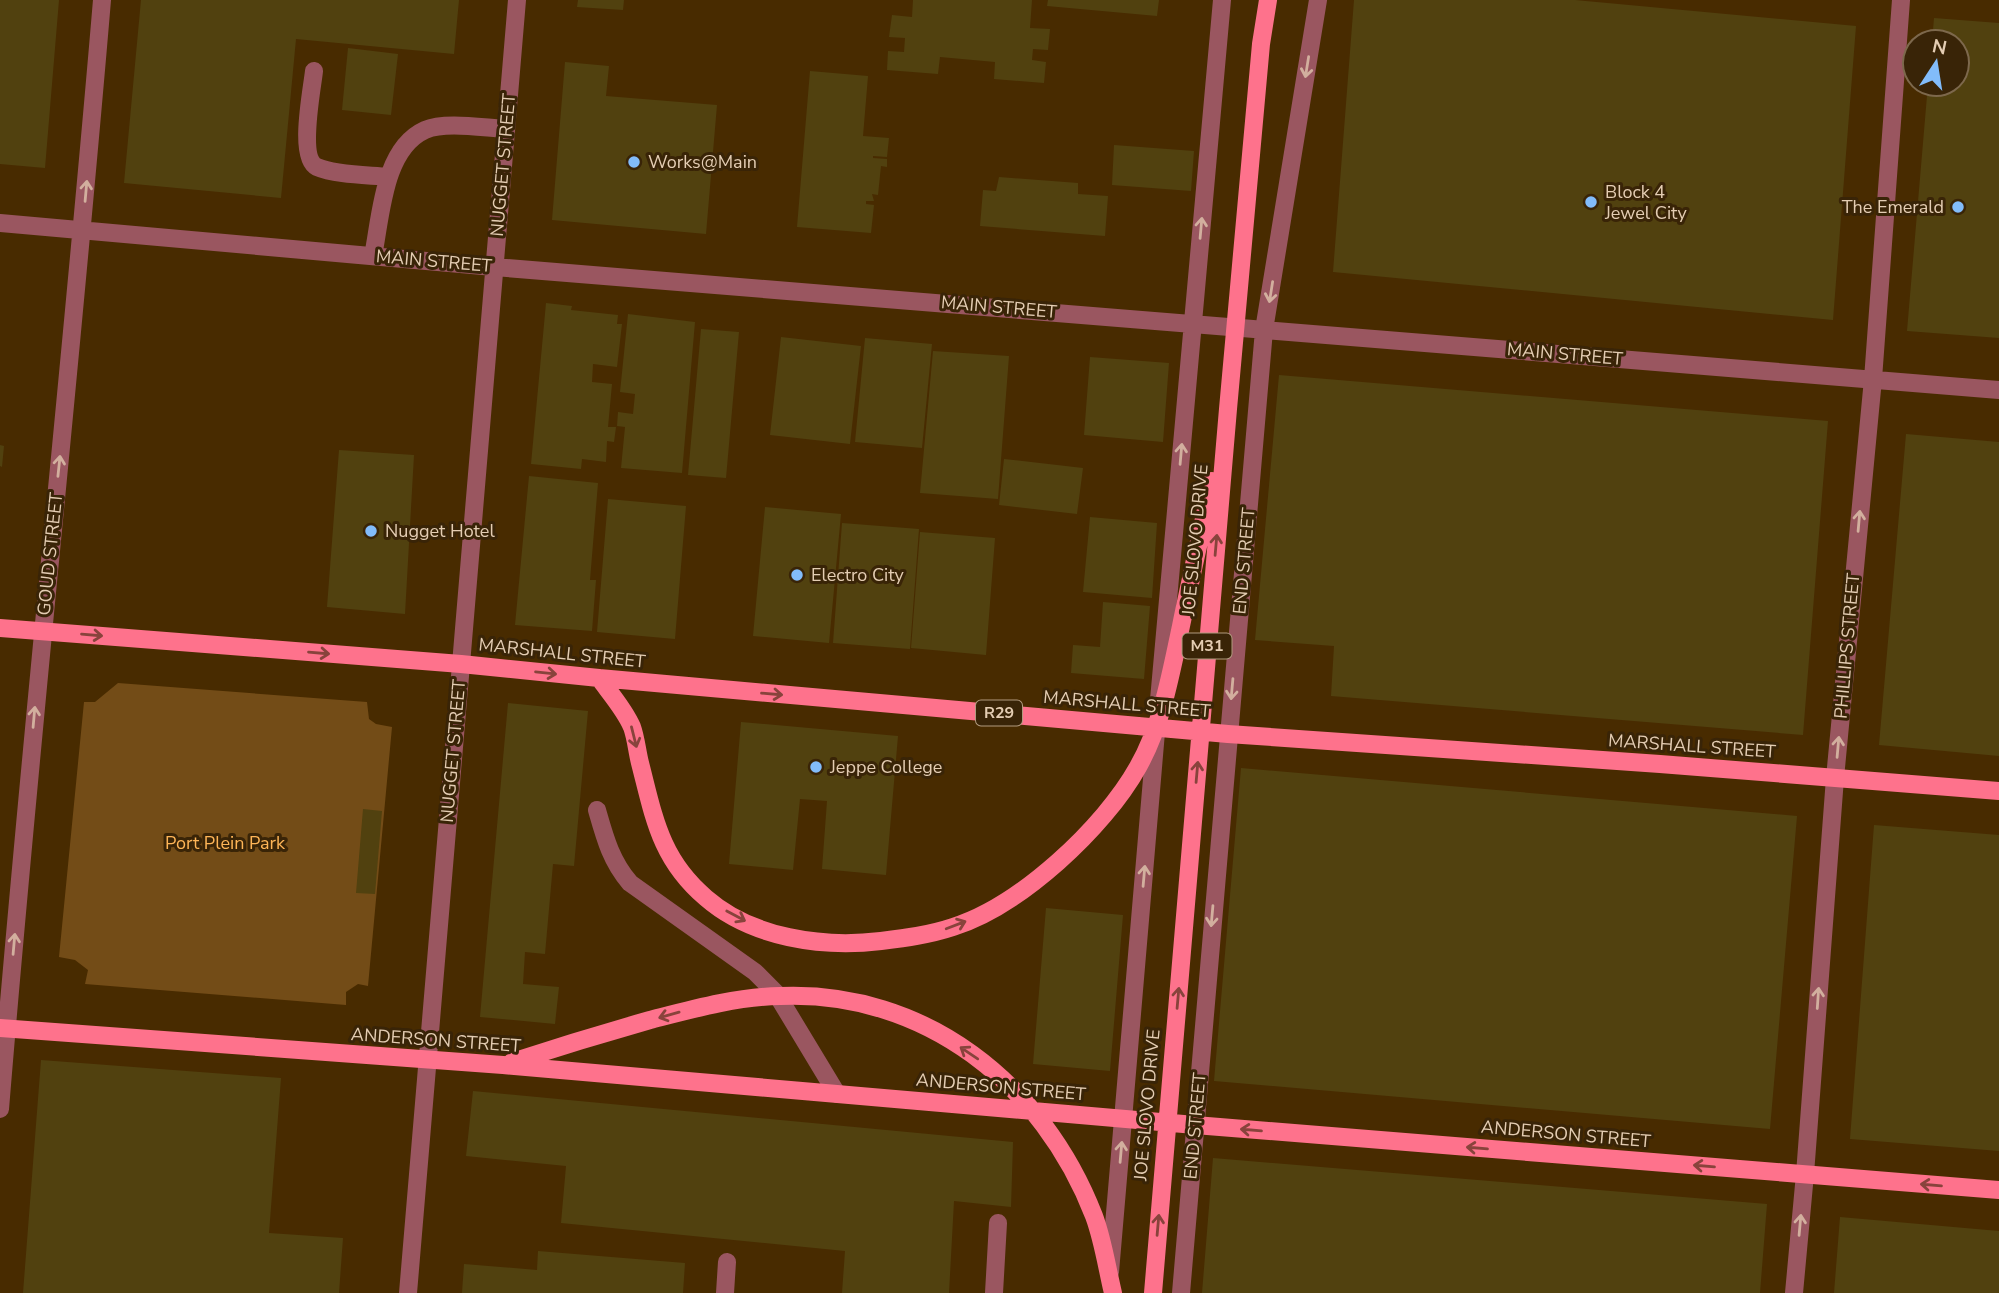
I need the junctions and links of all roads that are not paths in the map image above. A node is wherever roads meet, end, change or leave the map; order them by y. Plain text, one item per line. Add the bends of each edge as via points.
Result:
1 (102, 0) edge
2 (517, 0) edge
3 (1222, 0) edge
4 (1268, 0) edge
5 (1318, 0) edge
6 (1901, 0) edge
7 (314, 71) dead end
8 (506, 129) junction
9 (388, 177) junction
10 (0, 223) edge
11 (83, 231) junction
12 (373, 256) junction
13 (494, 267) junction
14 (1192, 323) junction
15 (1264, 330) junction
16 (1872, 379) junction
17 (1999, 390) edge
18 (1228, 409) junction
19 (0, 628) edge
20 (42, 631) junction
21 (461, 664) junction
22 (599, 678) junction
23 (1156, 727) junction
24 (1228, 734) junction
25 (1835, 778) junction
26 (1999, 792) edge
27 (597, 810) dead end
28 (3, 1029) edge
29 (429, 1060) junction
30 (503, 1065) junction
31 (836, 1094) junction
32 (0, 1109) edge
33 (1124, 1119) junction
34 (1195, 1125) junction
35 (1805, 1174) junction
36 (1999, 1190) edge
37 (998, 1223) dead end
38 (727, 1262) dead end
39 (408, 1293) edge
40 (725, 1293) edge
41 (994, 1293) edge
42 (1111, 1293) edge
43 (1153, 1293) edge
44 (1181, 1293) edge
45 (1794, 1293) edge

11 -> 1 street, GOUD STREET
2 - 8 street, NUGGET STREET
14 -> 3 street
4 - 18 main road, JOE SLOVO DRIVE / M31
5 -> 15 street, END STREET
6 - 16 street, PHILLIPS STREET
7 - 9 street via 307,145 311,162 328,170
8 - 9 street via 444,126 425,130 398,154
8 - 13 street, NUGGET STREET
9 - 12 street
10 - 11 street, MAIN STREET
11 - 12 street, MAIN STREET
20 -> 11 street, GOUD STREET
12 - 13 street, MAIN STREET
13 - 14 street, MAIN STREET
13 - 21 street, NUGGET STREET
14 - 15 street, MAIN STREET
23 -> 14 street
15 - 16 street, MAIN STREET
15 -> 24 street, END STREET
16 - 17 street, MAIN STREET
25 -> 16 street, PHILLIPS STREET
22 -> 18 main road via 631,725 656,829 682,874 707,899 770,932 811,942 856,944 912,938 956,926 1002,903 1049,871 1090,831 1139,766 1158,721 1174,659
43 -> 18 main road, JOE SLOVO DRIVE / M31
19 - 20 main road, MARSHALL STREET / R29
20 -> 21 main road, MARSHALL STREET / R29
28 -> 20 street, GOUD STREET
21 -> 22 main road, MARSHALL STREET / R29
21 - 29 street, NUGGET STREET
22 -> 23 main road, MARSHALL STREET / R29
23 - 24 main road, MARSHALL STREET / R29
33 -> 23 street
24 - 25 main road, MARSHALL STREET / R29
24 -> 34 street, END STREET
25 - 26 main road, MARSHALL STREET / R29
35 -> 25 street, PHILLIPS STREET
27 - 31 street via 608,850 629,883 755,972 776,993
28 - 29 main road, ANDERSON STREET
28 - 32 street, GOUD STREET
29 - 30 main road, ANDERSON STREET
29 - 39 street, NUGGET STREET
30 - 31 main road, ANDERSON STREET
42 -> 30 main road via 1095,1218 1073,1168 1043,1122 996,1072 965,1049 872,1004 828,997 735,1000 587,1037
31 - 33 main road, ANDERSON STREET
33 - 34 main road, ANDERSON STREET
42 -> 33 street
35 -> 34 main road, ANDERSON STREET
34 - 44 street, END STREET
36 -> 35 main road, ANDERSON STREET
45 -> 35 street, PHILLIPS STREET
37 - 41 street
38 - 40 street

